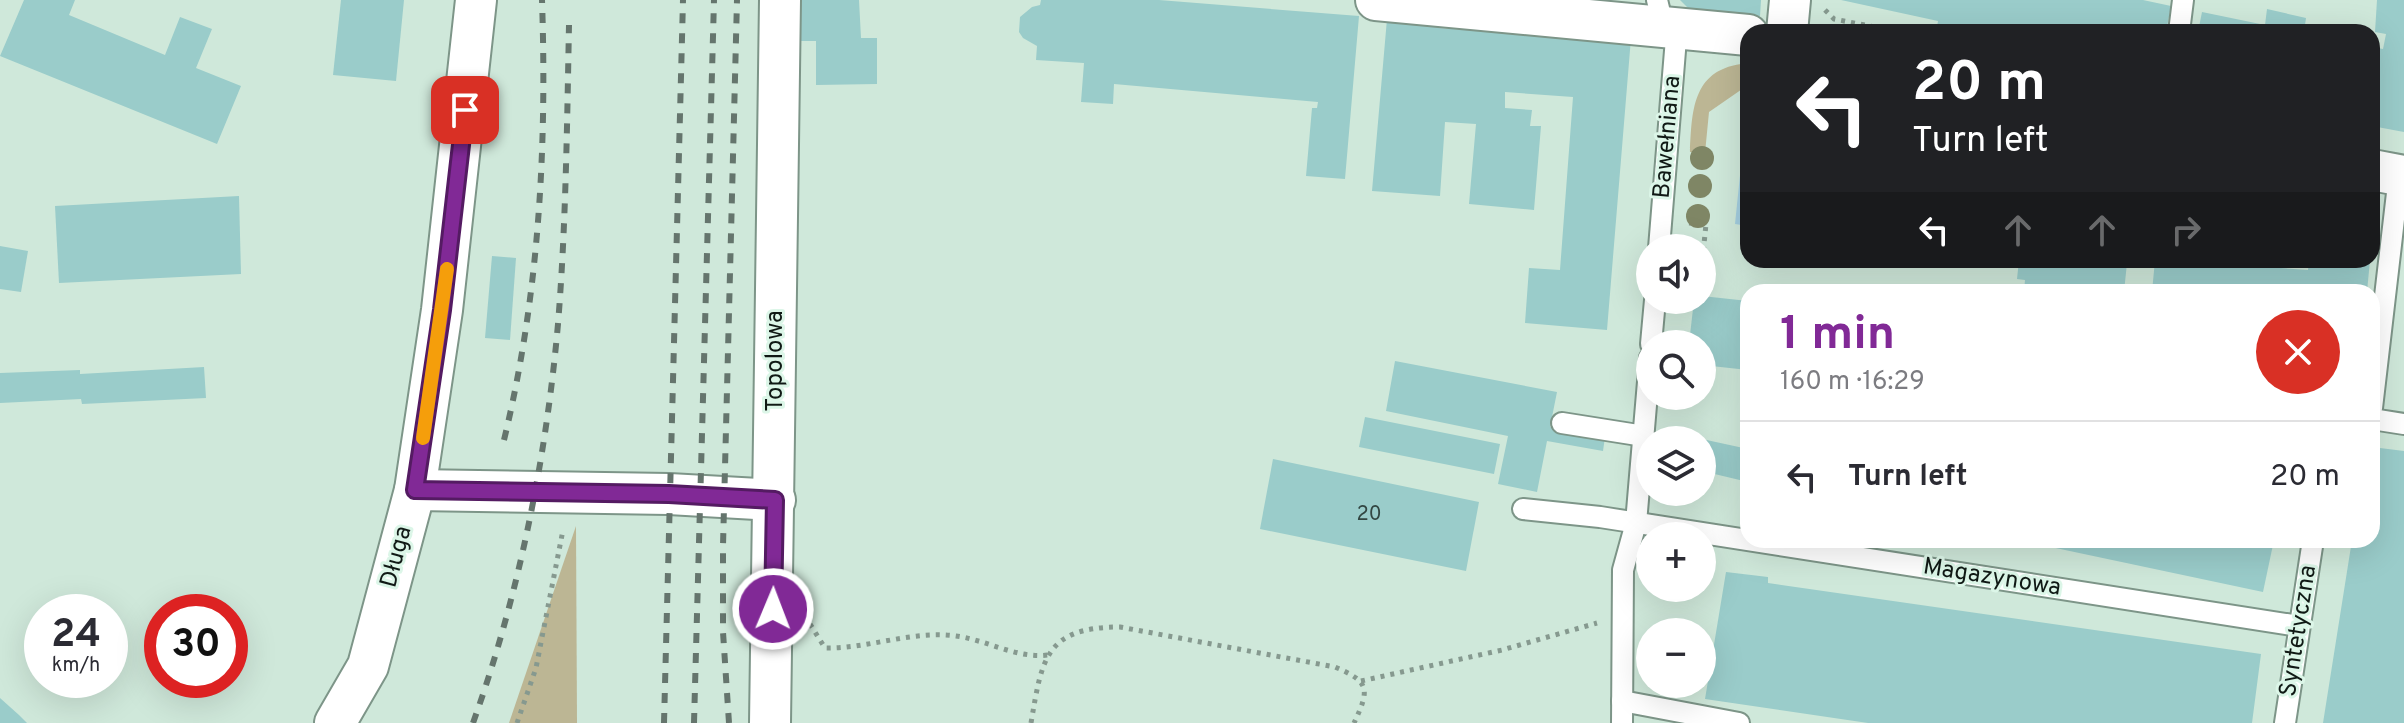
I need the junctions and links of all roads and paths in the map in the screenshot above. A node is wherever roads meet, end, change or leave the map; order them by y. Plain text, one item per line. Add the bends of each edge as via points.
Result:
1 (476, 0) edge
2 (780, 0) edge
3 (1376, 0) edge
4 (2183, 0) edge
5 (1804, 1) edge
6 (1666, 17) edge
7 (1791, 24) edge
8 (1859, 24) edge
9 (2180, 24) edge
10 (1740, 33) edge
11 (2392, 174) edge
12 (1659, 234) edge
13 (2380, 314) edge
14 (2380, 420) edge
15 (1562, 423) dead end
16 (2404, 424) edge
17 (1636, 435) edge
18 (415, 490) junction
19 (570, 493) junction
20 (775, 500) junction
21 (1523, 509) dead end
22 (1636, 523) joint
23 (1716, 535) edge
24 (1740, 539) edge
25 (1797, 548) edge
26 (2312, 548) edge
27 (805, 616) dead end
28 (1622, 616) junction
29 (2299, 626) junction
30 (1048, 655) junction
31 (1361, 681) junction
32 (1622, 701) junction
33 (335, 723) edge
34 (517, 723) edge
35 (770, 723) edge
36 (1031, 723) edge
37 (1354, 723) edge
38 (1622, 723) edge
39 (1739, 723) edge
40 (2285, 723) edge

1 - 18 street, Długa via 444,294
2 - 20 street, Topolowa
3 - 6 street
4 - 9 lane
5 - 7 street
5 - 8 path via 1834,19
6 - 10 street
6 - 12 lane, Bawełniana
11 - 13 lane
14 - 16 lane
15 - 17 lane
18 - 19 street
18 - 33 street, Długa via 368,666
19 - 20 street
19 - 34 path via 536,668
20 - 35 street, Topolowa
21 - 22 lane, Magazynowa
22 - 28 lane via 1623,570
23 - 24 lane, Magazynowa
25 - 29 lane, Magazynowa
26 - 29 lane, Syntetyczna
27 - 30 path via 825,648 956,636 1018,653
28 - 31 path
28 - 32 lane
29 - 40 lane, Syntetyczna
30 - 31 path via 1073,632 1120,627 1335,667
30 - 36 path
31 - 37 path via 1365,699
32 - 38 lane
32 - 39 lane

